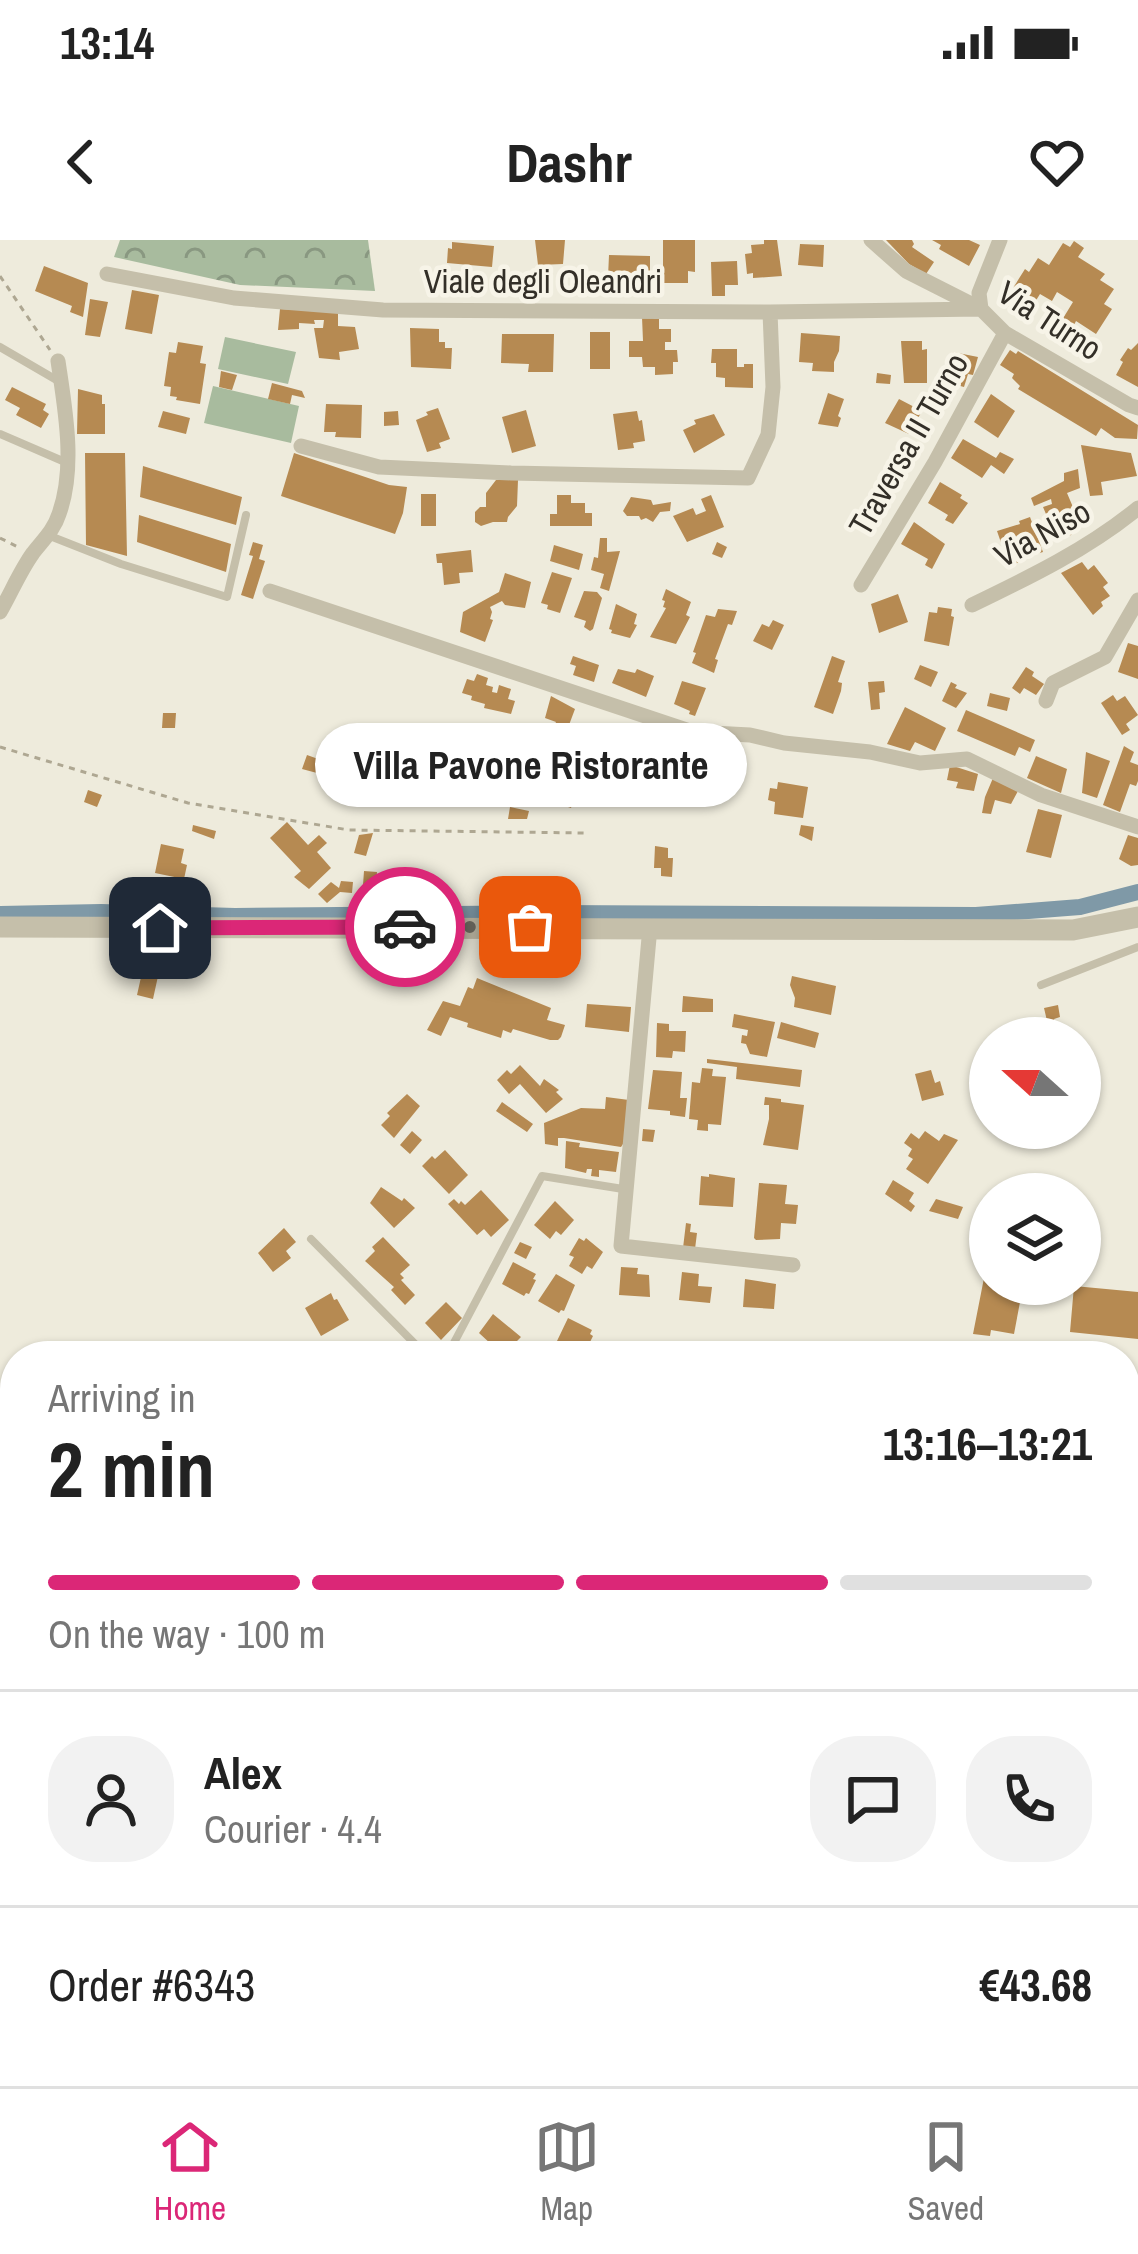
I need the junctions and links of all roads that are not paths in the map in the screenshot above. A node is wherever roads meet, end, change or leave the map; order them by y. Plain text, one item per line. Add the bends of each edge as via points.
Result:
1 (872, 240) edge
2 (1000, 240) edge
3 (107, 274) dead end
4 (981, 309) junction
5 (770, 312) junction
6 (1005, 333) junction
7 (0, 347) edge
8 (58, 361) road end
9 (61, 383) junction
10 (1138, 408) edge
11 (0, 434) edge
12 (301, 446) dead end
13 (67, 463) junction
14 (1138, 508) edge
15 (246, 515) dead end
16 (49, 536) junction
17 (861, 585) dead end
18 (270, 592) dead end
19 (1138, 600) edge
20 (972, 605) dead end
21 (0, 612) edge
22 (1046, 701) dead end
23 (1138, 827) edge
24 (1138, 917) edge
25 (0, 927) edge
26 (650, 927) junction
27 (1138, 946) edge
28 (1041, 985) dead end
29 (625, 1190) junction
30 (311, 1239) dead end
31 (793, 1265) dead end
32 (412, 1341) edge
33 (455, 1341) edge

1 - 4 street, Via Turno via 906,271
2 - 4 street via 979,292
3 - 5 street, Viale degli Oleandri via 235,298 383,310
4 - 5 street, Viale degli Oleandri
4 - 6 street, Via Turno
5 - 12 street via 768,435 748,478 379,467
6 - 10 street, Via Turno
6 - 17 street, Traversa II Turno
7 - 9 lane
8 - 9 street
9 - 13 street
11 - 13 lane
13 - 16 street
14 - 20 street, Via Niso via 1107,534
15 - 16 lane via 226,597
16 - 21 street
18 - 23 street via 693,732 920,763 967,759 1041,795
19 - 22 street via 1105,657 1053,683
24 - 26 street via 1073,930
25 - 26 street
26 - 29 street
27 - 28 lane
29 - 31 street via 621,1246
29 - 33 lane via 542,1176
30 - 32 lane

